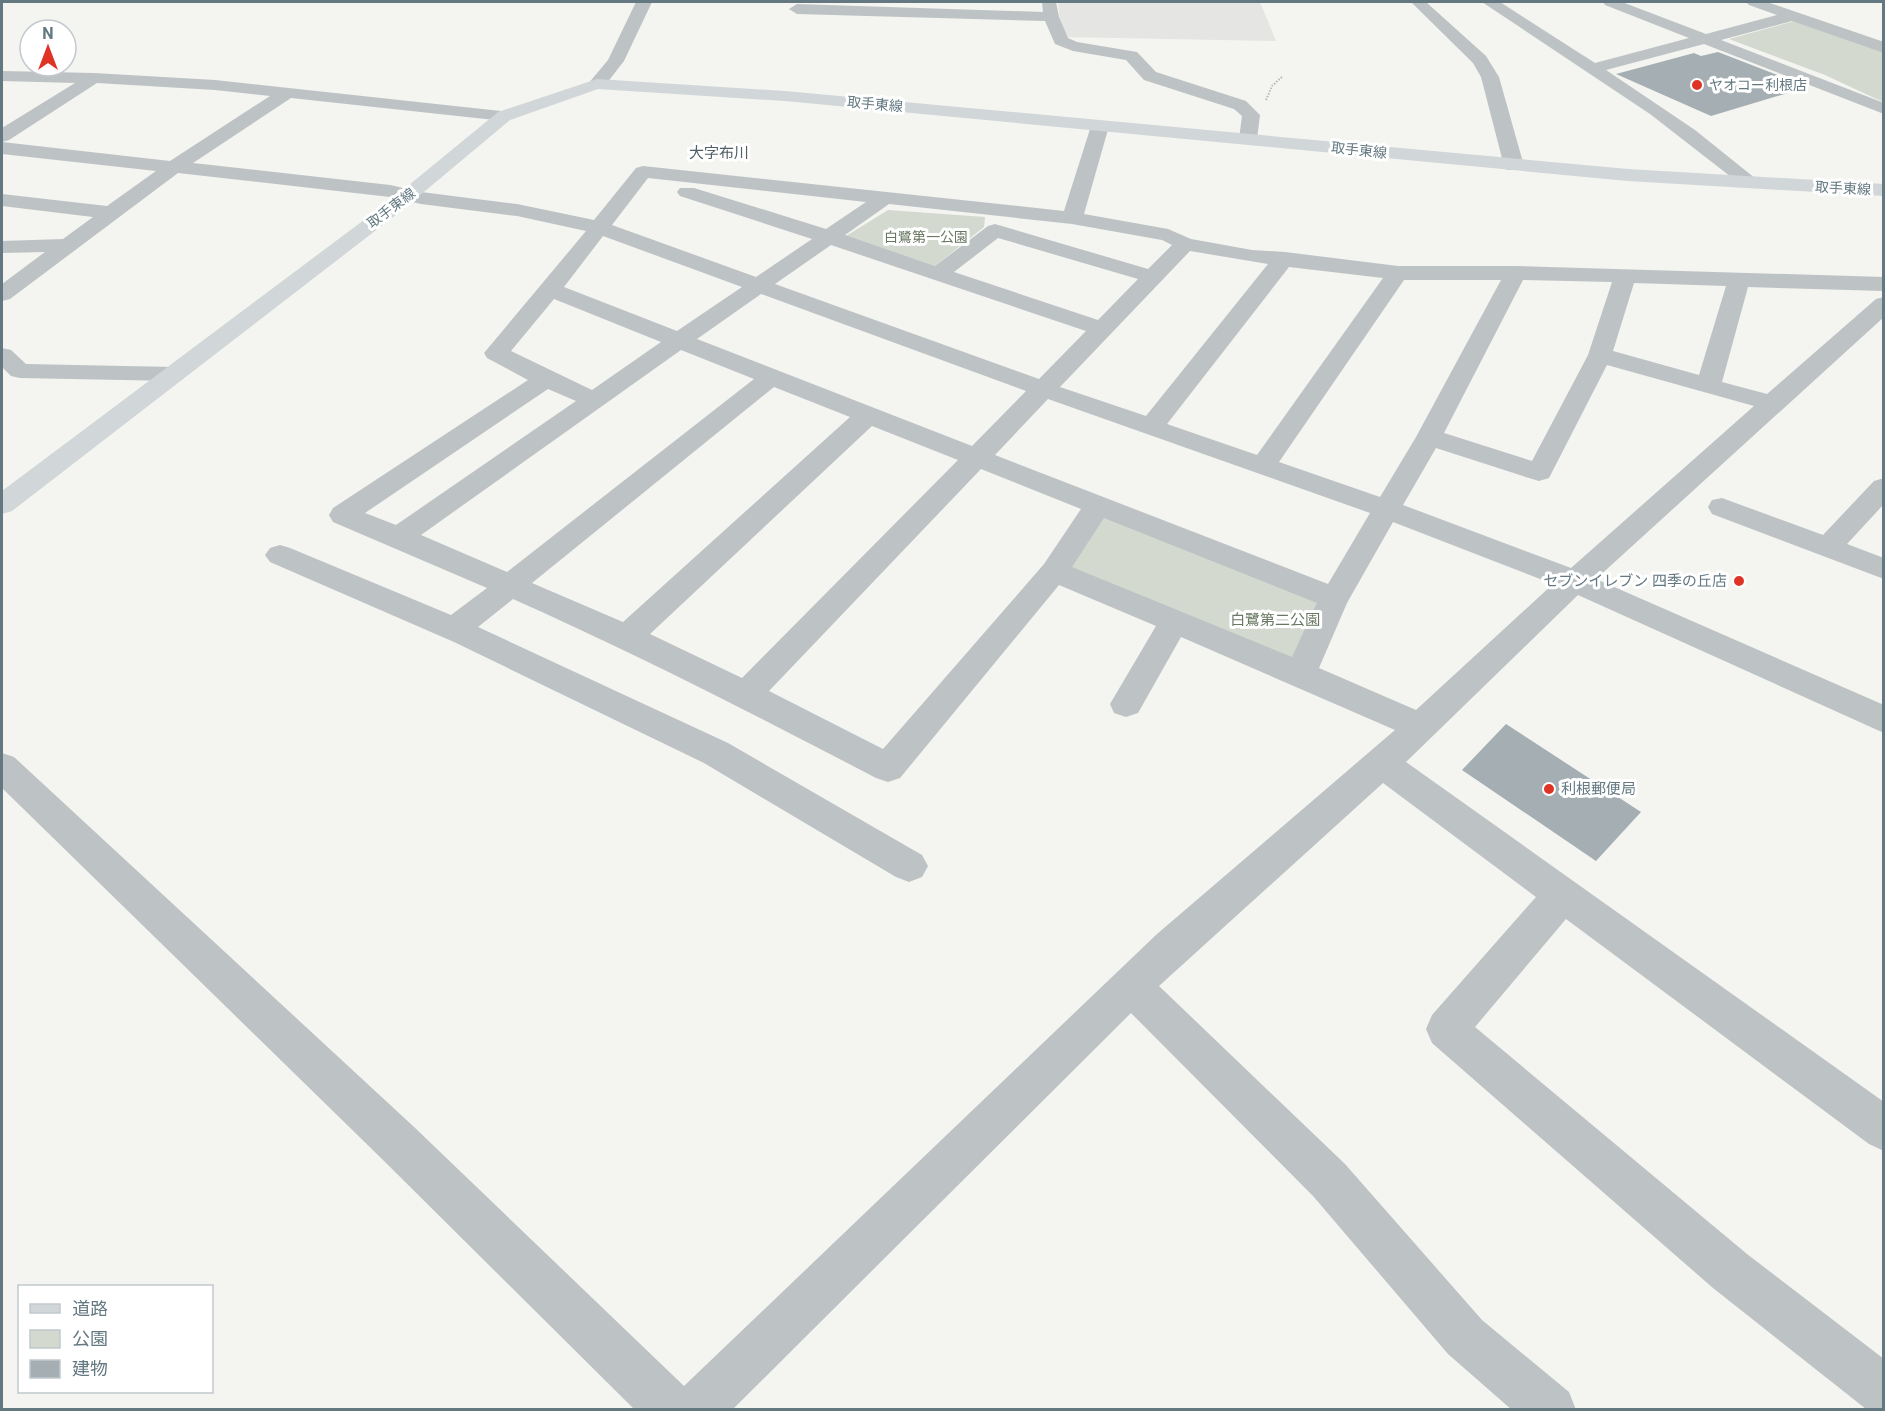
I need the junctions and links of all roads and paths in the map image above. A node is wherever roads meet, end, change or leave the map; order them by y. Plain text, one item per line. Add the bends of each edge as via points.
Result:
1 (645, 2) edge
2 (803, 2) edge
3 (1418, 2) edge
4 (1490, 2) edge
5 (1654, 2) edge
6 (1754, 2) edge
7 (1606, 8) edge
8 (1050, 9) edge
9 (1630, 9) junction
10 (1793, 16) junction
11 (1707, 39) junction
12 (1883, 47) edge
13 (1594, 68) junction
14 (2, 76) edge
15 (1283, 76) dead end
16 (94, 78) junction
17 (597, 84) junction
18 (287, 93) junction
19 (1264, 103) dead end
20 (1884, 109) edge
21 (504, 116) junction
22 (1100, 126) junction
23 (2, 136) edge
24 (1248, 139) junction
25 (2, 148) edge
26 (1514, 166) junction
27 (174, 167) junction
28 (639, 177) junction
29 (1750, 183) junction
30 (1884, 190) edge
31 (408, 196) junction
32 (884, 199) junction
33 (2, 200) edge
34 (111, 213) junction
35 (1072, 218) junction
36 (598, 227) junction
37 (829, 237) junction
38 (1185, 244) junction
39 (67, 245) junction
40 (2, 247) edge
41 (1285, 258) junction
42 (1398, 273) junction
43 (1516, 273) junction
44 (938, 274) junction
45 (1625, 276) junction
46 (1152, 277) junction
47 (1739, 279) junction
48 (1884, 284) edge
49 (757, 286) junction
50 (550, 290) junction
51 (2, 294) edge
52 (1884, 304) edge
53 (1102, 329) junction
54 (678, 341) junction
55 (2, 354) edge
56 (1600, 355) junction
57 (174, 374) junction
58 (773, 376) junction
59 (546, 379) junction
60 (1708, 386) junction
61 (1043, 389) junction
62 (595, 400) junction
63 (1770, 403) junction
64 (868, 415) junction
65 (1150, 427) junction
66 (1429, 437) junction
67 (974, 458) junction
68 (1262, 467) junction
69 (1884, 487) edge
70 (2, 505) edge
71 (1098, 506) junction
72 (1722, 507) dead end
73 (1386, 509) junction
74 (399, 537) junction
75 (1827, 548) junction
76 (280, 555) dead end
77 (1884, 569) edge
78 (1054, 571) junction
79 (1575, 580) junction
80 (511, 586) junction
81 (1335, 598) junction
82 (1174, 622) junction
83 (455, 629) junction
84 (627, 638) junction
85 (1301, 674) junction
86 (746, 694) junction
87 (1126, 704) dead end
88 (1884, 720) edge
89 (1419, 726) junction
90 (1382, 762) junction
91 (2, 767) edge
92 (909, 866) dead end
93 (1563, 894) junction
94 (1131, 986) junction
95 (1884, 1129) edge
96 (1884, 1391) edge
97 (672, 1410) edge
98 (695, 1410) edge
99 (1551, 1410) edge

1 - 17 street via 616,61
2 - 8 street via 797,9
3 - 26 street via 1480,60 1490,77
4 - 13 street
5 - 9 street
6 - 10 street
7 - 9 street
8 - 24 street via 1062,41 1131,56 1150,76 1240,105 1251,115
9 - 11 street
10 - 11 street
10 - 12 street
11 - 13 street
11 - 20 street
13 - 29 street via 1702,143
14 - 16 street
15 - 19 path via 1272,86
16 - 18 street
16 - 23 street
17 - 21 main road, 取手東線
17 - 22 main road, 取手東線 via 785,96
18 - 21 street
18 - 27 street
21 - 31 main road, 取手東線
22 - 24 main road, 取手東線
22 - 35 street
24 - 26 main road, 取手東線
25 - 27 street
26 - 29 main road, 取手東線
27 - 31 street
27 - 34 street
28 - 32 street via 643,172
28 - 36 street
28 - 37 street
29 - 30 main road, 取手東線
31 - 36 street via 517,210
31 - 57 main road, 取手東線
32 - 35 street
32 - 37 street
33 - 34 street
34 - 39 street
35 - 38 street via 1167,235
36 - 49 street
36 - 50 street
37 - 44 street
37 - 49 street
38 - 41 street
38 - 46 street
39 - 40 street
39 - 51 street
41 - 42 street
41 - 65 street
42 - 43 street
42 - 68 street
43 - 45 street
43 - 66 street
44 - 46 street via 995,230
44 - 53 street
45 - 47 street
45 - 56 street
46 - 53 street
47 - 48 street
47 - 60 street
49 - 54 street
49 - 61 street
50 - 54 street
50 - 59 street via 496,353
52 - 63 street
53 - 61 street
54 - 58 street
54 - 62 street
55 - 57 street via 20,371
56 - 60 street
56 - 66 street via 1539,472
57 - 70 main road, 取手東線
58 - 64 street
58 - 80 street
59 - 62 street
59 - 74 street via 343,515
60 - 63 street
61 - 65 street
61 - 67 street
62 - 74 street
63 - 79 street
64 - 67 street
64 - 84 street
65 - 68 street
66 - 73 street
67 - 71 street
67 - 86 street
68 - 73 street
69 - 75 street
71 - 78 street
71 - 81 street
72 - 75 street
73 - 79 street
73 - 81 street
74 - 80 street
75 - 77 street
76 - 83 street
78 - 82 street
78 - 86 street via 888,768
79 - 88 street
79 - 89 street
80 - 83 street
80 - 84 street
81 - 85 street
82 - 85 street
82 - 87 street
83 - 92 street via 716,753
84 - 86 street
85 - 89 street
89 - 90 street
90 - 93 street
90 - 94 street
91 - 97 street
93 - 95 street
93 - 96 street via 1447,1029 1730,1271
94 - 98 street
94 - 99 street via 1329,1180 1465,1337

